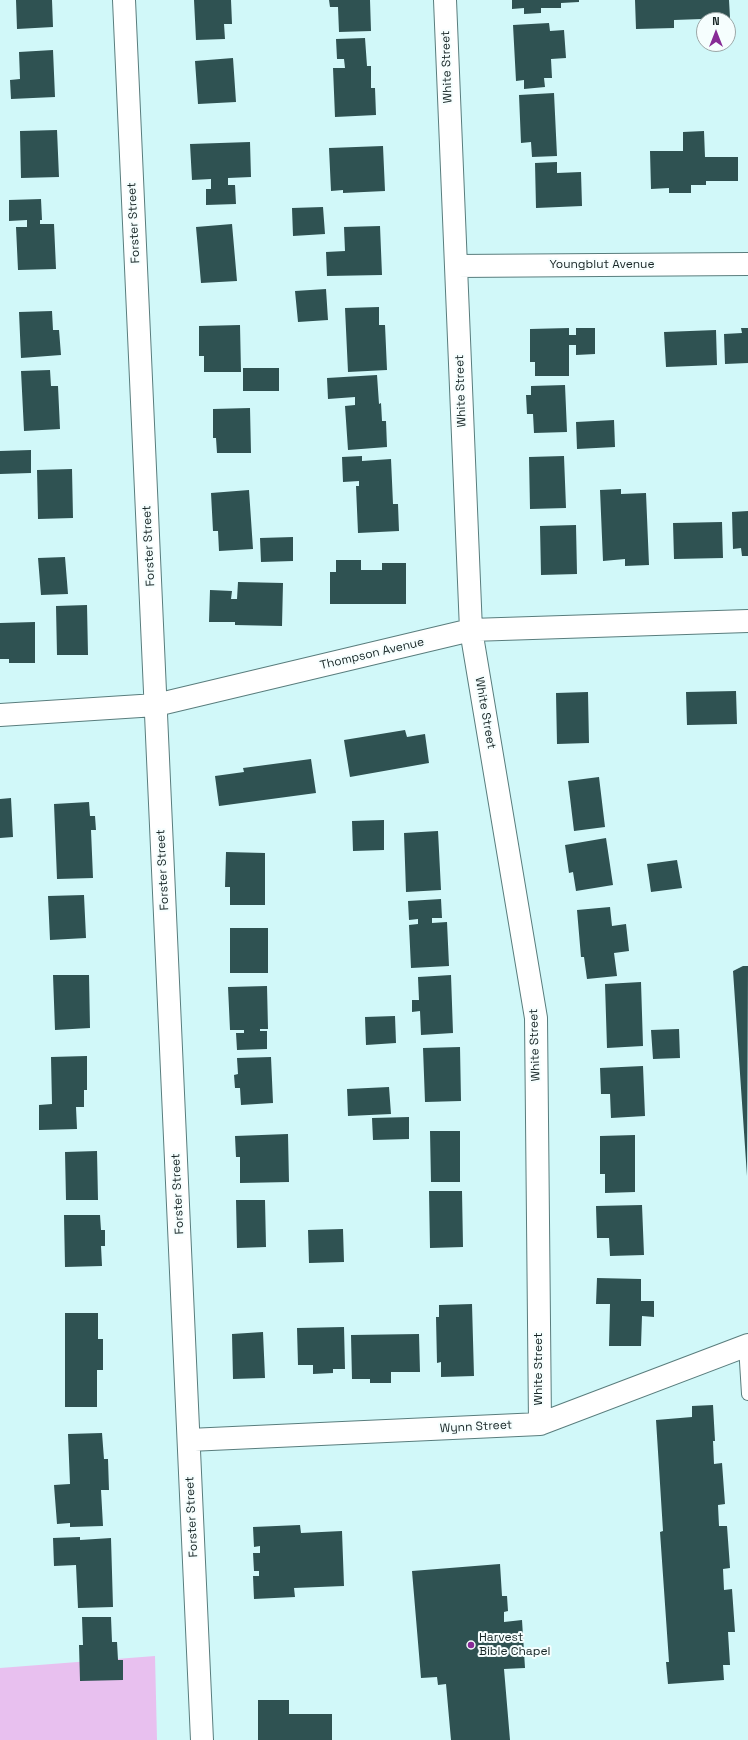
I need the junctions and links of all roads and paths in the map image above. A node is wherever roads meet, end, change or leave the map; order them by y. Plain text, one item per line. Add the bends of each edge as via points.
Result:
1 (124, 0) edge
2 (444, 0) edge
3 (748, 264) edge
4 (456, 266) junction
5 (748, 621) edge
6 (471, 630) junction
7 (156, 705) junction
8 (0, 715) edge
9 (746, 1346) edge
10 (748, 1394) edge
11 (540, 1424) junction
12 (189, 1440) junction
13 (202, 1740) edge

1 - 7 street, Forster Street
2 - 4 street, White Street
3 - 4 street, Youngblut Avenue
4 - 6 street, White Street
5 - 6 street, Thompson Avenue
6 - 7 street, Thompson Avenue
6 - 11 street, White Street via 536,1018
7 - 8 street, Thompson Avenue
7 - 12 street, Forster Street
9 - 10 lane
9 - 11 street, Wynn Street
11 - 12 street, Wynn Street
12 - 13 street, Forster Street

